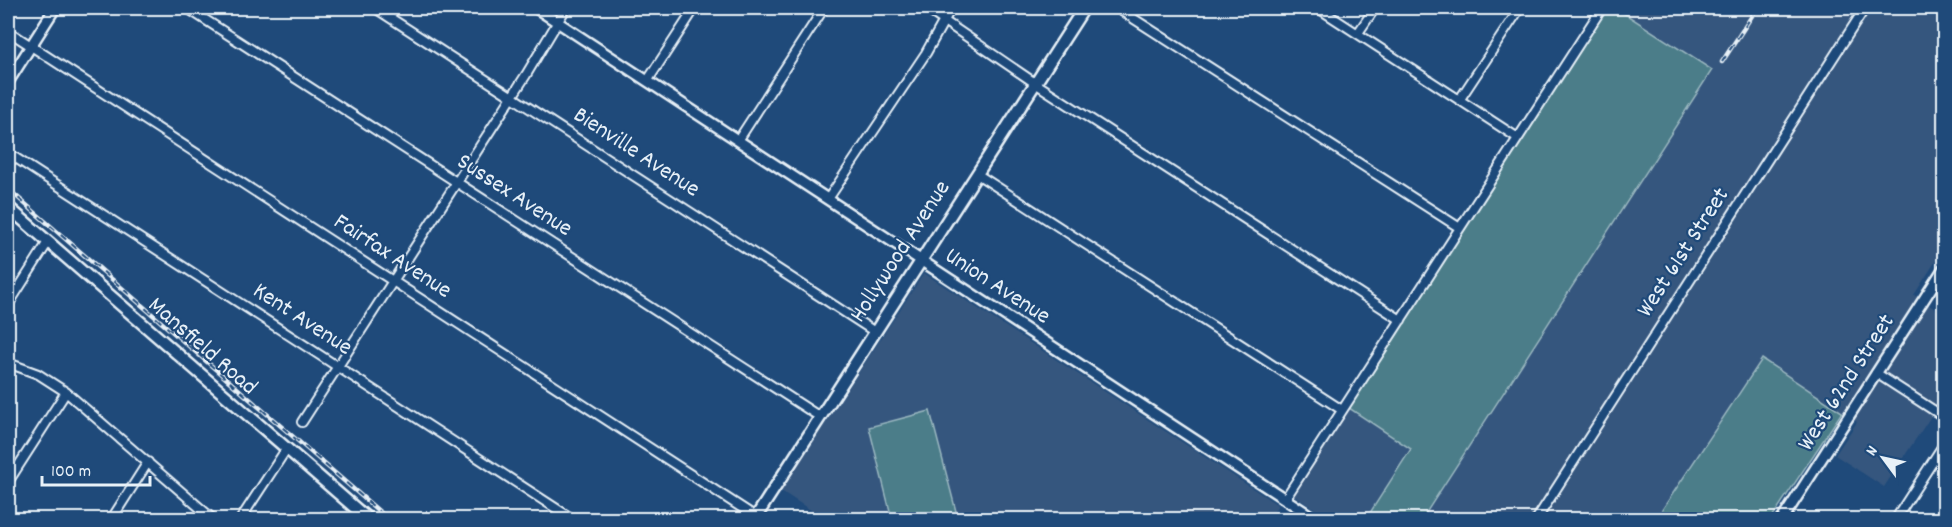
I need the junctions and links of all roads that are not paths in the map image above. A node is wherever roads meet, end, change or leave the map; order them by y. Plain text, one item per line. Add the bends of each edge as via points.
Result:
1 (55, 8) edge
2 (187, 8) edge
3 (375, 8) edge
4 (536, 8) edge
5 (566, 8) edge
6 (696, 8) edge
7 (824, 8) edge
8 (925, 8) edge
9 (951, 8) edge
10 (1084, 8) edge
11 (1118, 8) edge
12 (1318, 8) edge
13 (1375, 8) edge
14 (1520, 8) edge
15 (1602, 8) edge
16 (1865, 8) edge
17 (944, 20) junction
18 (558, 22) junction
19 (8, 32) edge
20 (1358, 33) junction
21 (30, 46) junction
22 (648, 80) junction
23 (8, 82) edge
24 (1035, 83) junction
25 (512, 97) junction
26 (1460, 99) junction
27 (1518, 138) junction
28 (739, 139) junction
29 (8, 153) edge
30 (976, 174) junction
31 (458, 182) junction
32 (828, 199) junction
33 (8, 207) edge
34 (1460, 228) junction
35 (48, 242) junction
36 (921, 260) junction
37 (1944, 268) edge
38 (393, 281) junction
39 (8, 305) edge
40 (1401, 320) junction
41 (875, 332) junction
42 (8, 363) edge
43 (338, 367) junction
44 (1876, 373) junction
45 (66, 392) junction
46 (1342, 410) junction
47 (820, 417) junction
48 (1944, 417) edge
49 (303, 422) dead end
50 (1944, 444) edge
51 (287, 448) junction
52 (148, 462) junction
53 (8, 482) edge
54 (1286, 499) junction
55 (755, 518) edge
56 (111, 519) edge
57 (214, 519) edge
58 (240, 519) edge
59 (369, 519) edge
60 (574, 519) edge
61 (1317, 519) edge
62 (1536, 519) edge
63 (1782, 519) edge
64 (1895, 519) edge

1 - 21 street
2 - 31 street, Sussex Avenue
3 - 25 street, Bienville Avenue
4 - 18 street, Union Avenue
5 - 18 street
6 - 22 street
7 - 28 street
8 - 17 street
9 - 17 street
10 - 24 main road, Hollywood Avenue
11 - 34 street
12 - 20 street
13 - 20 street
14 - 26 street
15 - 27 street
16 - 62 street, West 61st Street
17 - 24 street
17 - 32 street
18 - 22 street, Union Avenue
18 - 25 street
19 - 21 street, Fairfax Avenue
20 - 26 street
21 - 23 street
21 - 38 street, Fairfax Avenue
22 - 28 street, Union Avenue
24 - 30 main road, Hollywood Avenue
24 - 40 street
25 - 31 street
25 - 41 street, Bienville Avenue
26 - 27 street
27 - 34 street
28 - 32 street, Union Avenue
29 - 43 street, Kent Avenue
30 - 36 main road, Hollywood Avenue
30 - 46 street
31 - 38 street
31 - 47 street, Sussex Avenue
32 - 36 street, Union Avenue
33 - 35 main road, Mansfield Road
34 - 40 street
35 - 39 street
35 - 51 main road, Mansfield Road
36 - 41 main road, Hollywood Avenue
36 - 54 street, Union Avenue
37 - 44 street, West 62nd Street
38 - 43 street
38 - 55 street, Fairfax Avenue
40 - 46 street
41 - 47 main road, Hollywood Avenue
42 - 45 street via 38,374
43 - 49 street
43 - 60 street, Kent Avenue
44 - 48 street
44 - 63 street, West 62nd Street
45 - 52 street
45 - 53 street
46 - 54 street
47 - 55 main road, Hollywood Avenue
50 - 64 street
51 - 58 street
51 - 59 main road, Mansfield Road
52 - 56 street
52 - 57 street
54 - 61 street, Union Avenue

